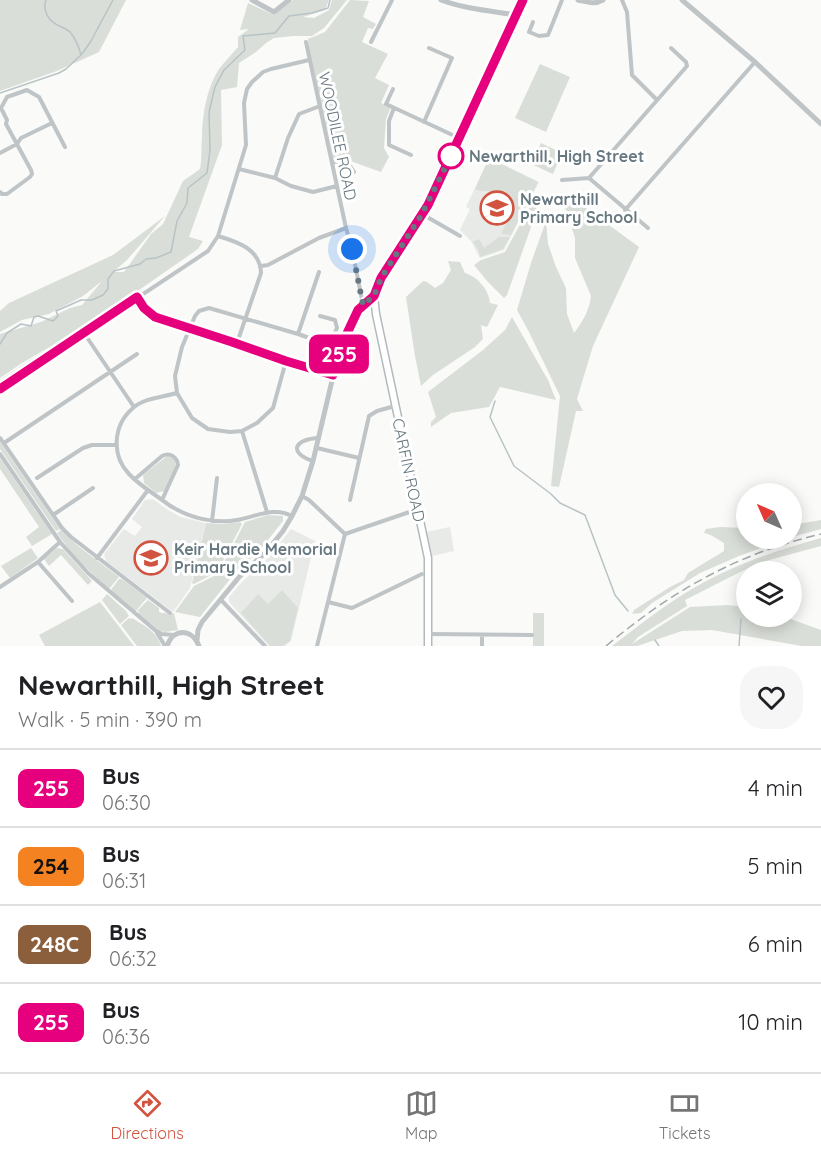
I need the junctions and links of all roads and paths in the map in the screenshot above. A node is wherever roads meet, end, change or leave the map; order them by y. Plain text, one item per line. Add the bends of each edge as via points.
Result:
1 (252, 0) edge
2 (289, 0) edge
3 (441, 0) edge
4 (523, 0) edge
5 (562, 0) edge
6 (578, 0) edge
7 (603, 0) edge
8 (621, 0) edge
9 (682, 0) edge
10 (390, 1) edge
11 (516, 15) junction
12 (533, 22) dead end
13 (548, 35) junction
14 (553, 41) dead end
15 (306, 42) dead end
16 (371, 42) dead end
17 (429, 48) dead end
18 (671, 48) dead end
19 (309, 60) junction
20 (755, 62) junction
21 (393, 90) dead end
22 (657, 100) junction
23 (320, 106) junction
24 (1, 108) edge
25 (394, 108) junction
26 (424, 122) junction
27 (52, 123) junction
28 (821, 124) edge
29 (460, 138) junction
30 (17, 144) junction
31 (65, 147) dead end
32 (0, 153) edge
33 (411, 155) dead end
34 (332, 162) junction
35 (239, 169) junction
36 (354, 172) dead end
37 (275, 178) junction
38 (589, 178) junction
39 (562, 180) dead end
40 (337, 186) junction
41 (0, 192) edge
42 (625, 210) junction
43 (422, 214) junction
44 (346, 228) junction
45 (648, 228) dead end
46 (218, 236) junction
47 (460, 236) dead end
48 (261, 266) junction
49 (319, 272) dead end
50 (374, 296) junction
51 (137, 297) junction
52 (363, 305) junction
53 (320, 316) dead end
54 (247, 319) junction
55 (189, 329) junction
56 (84, 333) junction
57 (297, 334) junction
58 (237, 344) junction
59 (329, 345) junction
60 (137, 354) dead end
61 (286, 361) junction
62 (322, 372) junction
63 (110, 373) junction
64 (333, 375) junction
65 (0, 389) edge
66 (177, 393) junction
67 (396, 406) junction
68 (134, 407) junction
69 (242, 431) junction
70 (0, 438) edge
71 (319, 438) junction
72 (3, 443) junction
73 (116, 445) junction
74 (316, 447) junction
75 (0, 454) edge
76 (359, 458) junction
77 (313, 461) junction
78 (37, 478) dead end
79 (218, 478) dead end
80 (135, 479) junction
81 (93, 488) dead end
82 (148, 490) junction
83 (302, 496) junction
84 (162, 500) junction
85 (350, 500) dead end
86 (418, 508) junction
87 (267, 512) junction
88 (53, 515) junction
89 (292, 516) junction
90 (212, 520) junction
91 (345, 534) junction
92 (60, 542) junction
93 (97, 558) junction
94 (38, 562) junction
95 (422, 574) dead end
96 (0, 587) edge
97 (220, 599) junction
98 (72, 601) dead end
99 (328, 603) junction
100 (170, 613) dead end
101 (202, 622) junction
102 (156, 631) junction
103 (185, 633) junction
104 (428, 634) junction
105 (482, 634) junction
106 (174, 635) junction
107 (532, 635) dead end
108 (198, 643) edge
109 (166, 646) edge
110 (265, 646) edge
111 (317, 646) edge
112 (428, 646) edge
113 (482, 646) edge

1 - 2 street via 274,12
3 - 11 street
4 - 11 main road
5 - 13 street
6 - 7 street
8 - 22 street via 627,12 632,75
9 - 20 street
10 - 16 street
11 - 29 main road
12 - 13 street via 529,32
13 - 14 street
15 - 19 street, WOODILEE ROAD
17 - 26 street via 452,58
18 - 22 street via 687,66
19 - 23 street, WOODILEE ROAD
19 - 35 street via 263,72 247,89 246,145
20 - 28 street
20 - 42 street
21 - 25 street via 386,104
22 - 38 street
23 - 34 street, WOODILEE ROAD
23 - 37 street via 299,114
24 - 27 street via 7,97 27,90 39,97
24 - 30 street
25 - 26 street
25 - 33 street via 388,145
26 - 29 street
27 - 30 street via 21,138
27 - 31 street
29 - 43 main road
30 - 32 street
30 - 41 street via 32,174 7,194
34 - 36 street via 342,161
34 - 40 street, WOODILEE ROAD
35 - 37 street
35 - 46 street
37 - 40 street via 313,192
38 - 39 street
38 - 42 street
40 - 44 street, WOODILEE ROAD
42 - 45 street
43 - 47 street
43 - 50 main road via 381,278
44 - 48 street
44 - 52 street, WOODILEE ROAD
46 - 48 street via 253,251
46 - 51 street via 208,251
48 - 54 street
49 - 57 street
50 - 52 street
50 - 67 main road, CARFIN ROAD
51 - 55 street via 155,317
51 - 56 street
52 - 64 street via 346,333
53 - 59 street via 336,320 337,328
54 - 55 street via 209,308 195,315
54 - 57 street
54 - 58 street
55 - 58 street
55 - 66 street via 175,376
56 - 63 street
56 - 65 street
57 - 59 street
58 - 61 street
59 - 62 street
60 - 63 street
61 - 62 street
61 - 69 street via 273,408
62 - 64 street
63 - 68 street
63 - 72 street
64 - 71 street
66 - 68 street
66 - 69 street via 192,418 208,429
67 - 76 street via 369,416
67 - 86 main road, CARFIN ROAD
68 - 73 street via 123,421
69 - 87 street
70 - 72 street
71 - 74 street
71 - 77 street via 299,443 299,453
72 - 88 street
73 - 78 street via 83,448
73 - 80 street via 119,459
74 - 76 street
74 - 77 street
75 - 92 street
76 - 85 street
77 - 83 street
79 - 90 street
80 - 82 street
80 - 84 street via 162,456 174,456 178,465
81 - 88 street
82 - 84 street
82 - 93 street
83 - 89 street
83 - 91 street
84 - 90 street via 185,514
86 - 91 street
86 - 104 main road, CARFIN ROAD via 428,558
87 - 89 street
87 - 90 street via 235,520
88 - 93 street via 71,537
89 - 97 street via 266,552
91 - 99 street
92 - 94 street
92 - 102 street via 87,573
93 - 100 street
94 - 96 street
94 - 98 street
95 - 99 street via 352,608
97 - 101 street
97 - 110 street
99 - 111 street
101 - 103 street
101 - 108 street
102 - 106 street
102 - 109 street
103 - 106 street
103 - 108 street
104 - 105 street
104 - 112 main road, CARFIN ROAD
105 - 107 street
105 - 113 street
106 - 109 street

